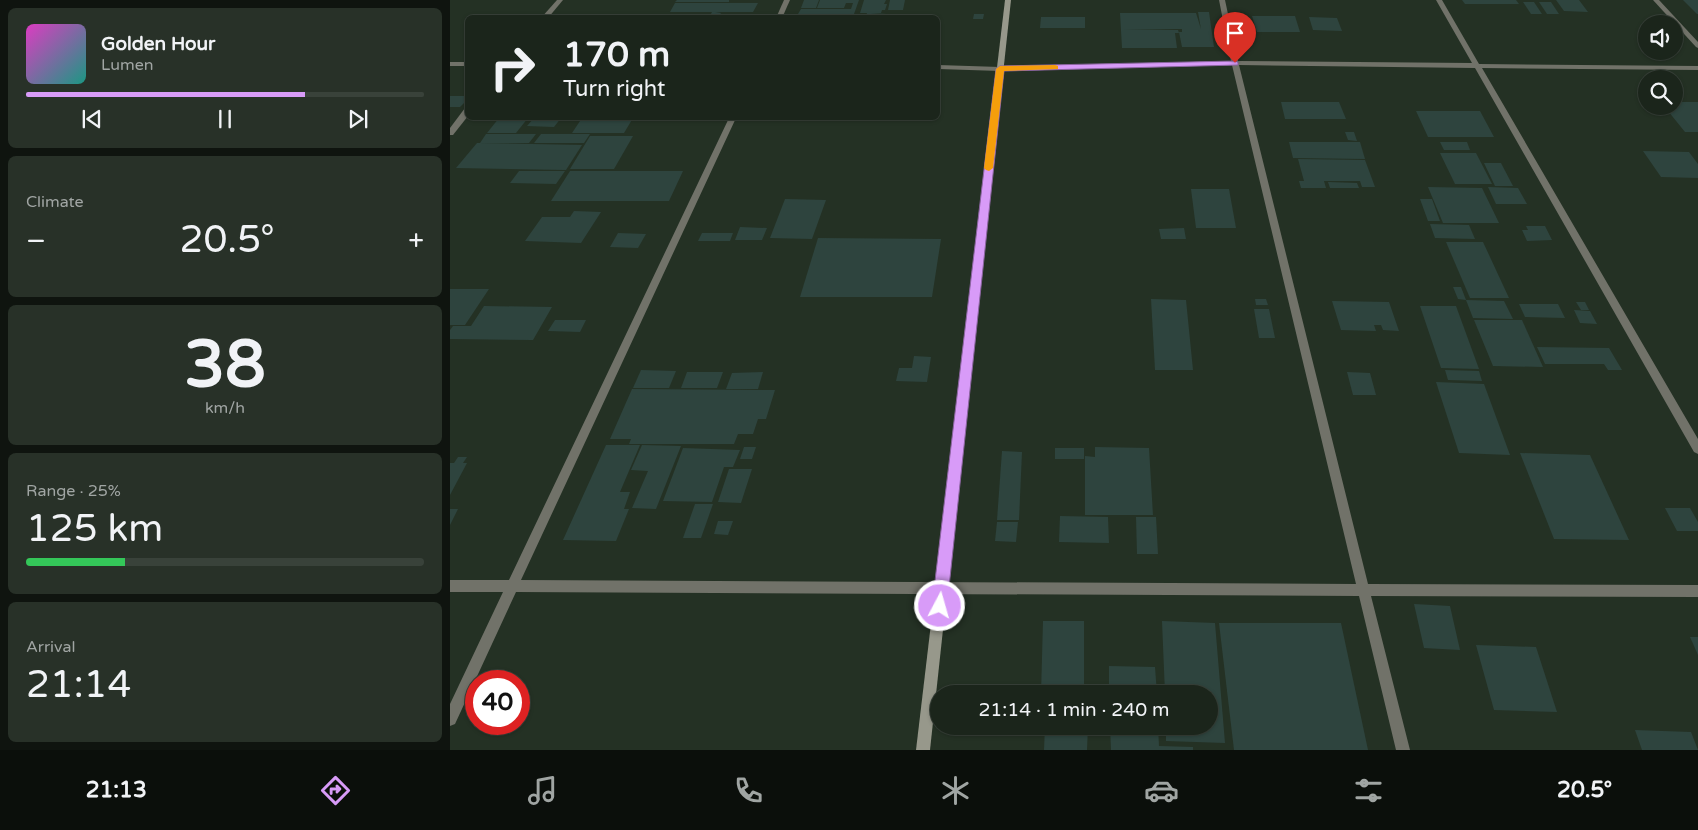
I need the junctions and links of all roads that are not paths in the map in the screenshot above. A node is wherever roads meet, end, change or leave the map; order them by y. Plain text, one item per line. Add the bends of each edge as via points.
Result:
1 (560, 0) edge
2 (787, 0) edge
3 (1008, 0) edge
4 (1222, 0) edge
5 (1439, 0) edge
6 (1656, 0) edge
7 (547, 15) edge
8 (780, 15) edge
9 (1698, 46) edge
10 (1235, 63) junction
11 (450, 64) edge
12 (465, 64) edge
13 (1476, 66) junction
14 (940, 67) edge
15 (1698, 68) edge
16 (1000, 69) junction
17 (465, 114) edge
18 (731, 120) edge
19 (450, 133) edge
20 (1698, 449) edge
21 (450, 586) edge
22 (513, 586) junction
23 (942, 588) junction
24 (1365, 589) junction
25 (1698, 591) edge
26 (450, 718) edge
27 (923, 750) edge
28 (1403, 750) edge

1 - 7 street
2 - 8 street
3 - 16 street
4 - 10 street
5 - 13 street
6 - 9 street
10 - 13 street
10 - 16 street
10 - 24 street
11 - 12 street
13 - 15 street
13 - 20 street
14 - 16 street
16 - 23 street
17 - 19 street
18 - 22 street
21 - 22 street
22 - 23 street
22 - 26 street
23 - 24 street
23 - 27 street
24 - 25 street
24 - 28 street

